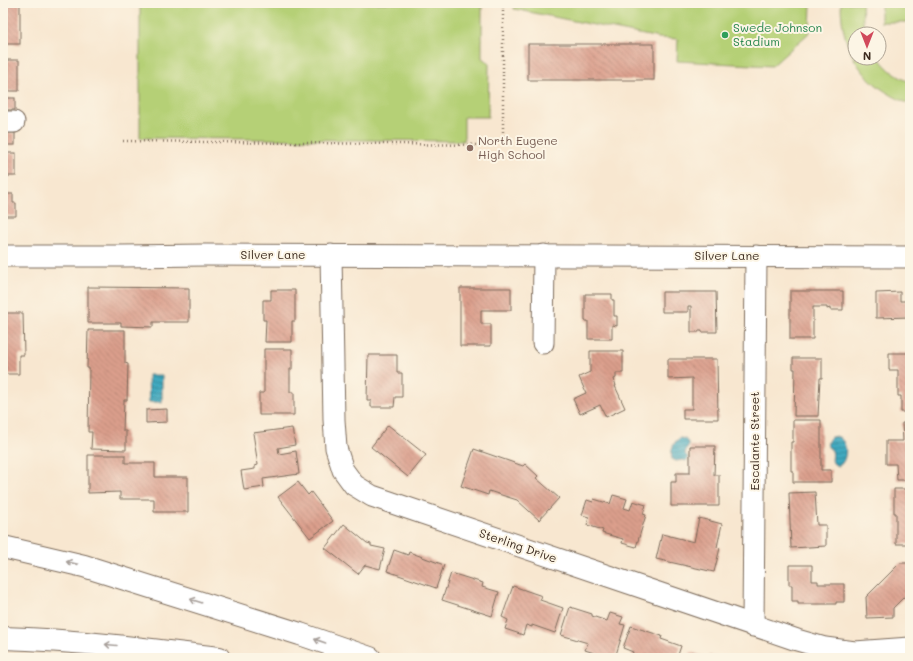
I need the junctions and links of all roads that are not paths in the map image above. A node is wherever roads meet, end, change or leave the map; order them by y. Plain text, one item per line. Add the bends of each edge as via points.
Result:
1 (331, 255) junction
2 (544, 255) junction
3 (3, 256) edge
4 (756, 256) junction
5 (910, 257) edge
6 (543, 344) dead end
7 (3, 547) edge
8 (753, 626) junction
9 (3, 638) edge
10 (910, 648) edge
11 (219, 658) edge
12 (370, 658) edge

1 - 2 street, Silver Lane
1 - 3 street, Silver Lane
1 - 8 street, Sterling Drive via 336,448 343,470 354,484 372,496
2 - 4 street, Silver Lane
2 - 6 street
4 - 5 street, Silver Lane
4 - 8 street, Escalante Street
12 -> 7 highway via 84,566
8 - 10 street, Sterling Drive via 824,648 855,652
11 -> 9 highway via 117,646

